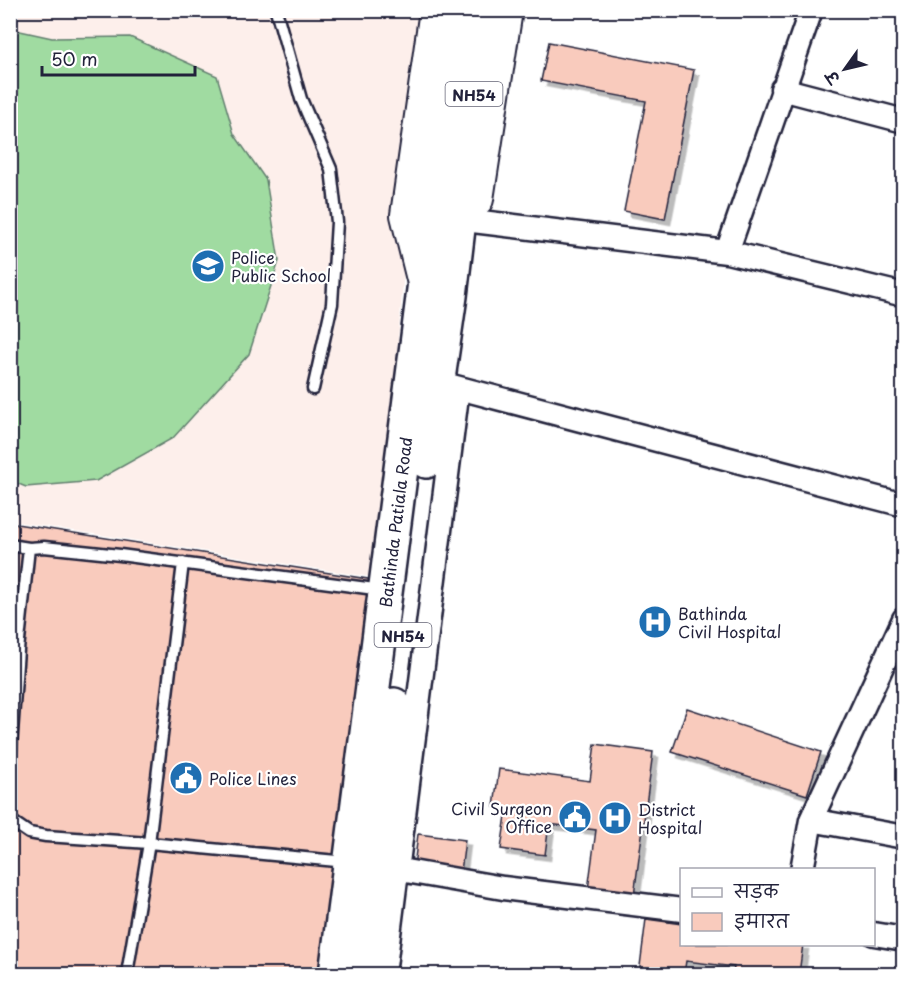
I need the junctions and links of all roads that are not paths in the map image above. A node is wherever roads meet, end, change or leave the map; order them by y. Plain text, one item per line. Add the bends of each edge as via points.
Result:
1 (276, 10) edge
2 (436, 10) edge
3 (460, 10) edge
4 (484, 10) edge
5 (506, 10) edge
6 (811, 10) edge
7 (782, 89) junction
8 (903, 121) edge
9 (452, 178) junction
10 (473, 221) junction
11 (727, 252) junction
12 (437, 290) junction
13 (901, 290) edge
14 (447, 385) junction
15 (313, 389) dead end
16 (416, 451) junction
17 (903, 505) edge
18 (10, 545) edge
19 (29, 548) junction
20 (183, 563) junction
21 (386, 590) junction
22 (903, 619) edge
23 (10, 761) edge
24 (10, 820) edge
25 (811, 820) junction
26 (903, 837) edge
27 (148, 843) junction
28 (374, 866) junction
29 (802, 868) edge
30 (680, 910) edge
31 (875, 934) edge
32 (903, 939) edge
33 (127, 975) edge
34 (336, 975) edge
35 (362, 975) edge
36 (384, 975) edge

1 - 15 lane via 301,99 331,169 337,222 332,303
2 - 12 main road via 407,215
3 - 9 highway, NH54
4 - 9 highway, NH54
5 - 10 main road
6 - 7 street
7 - 8 street
7 - 11 street
9 - 12 highway, NH54
10 - 11 street
10 - 12 main road via 466,278
11 - 13 street
12 - 14 highway, NH54
12 - 16 highway, Bathinda Patiala Road / NH54
14 - 16 highway, NH54
14 - 17 street
14 - 28 street
16 - 21 highway, Bathinda Patiala Road / NH54
16 - 28 highway, NH54
18 - 19 lane
19 - 20 lane
19 - 23 lane
20 - 21 lane
20 - 27 lane
21 - 28 highway, Bathinda Patiala Road / NH54
22 - 25 street
24 - 27 lane via 29,833 46,836
25 - 26 street
25 - 29 street
27 - 28 lane
27 - 33 lane
28 - 30 street via 502,888
28 - 34 highway, Bathinda Patiala Road / NH54
28 - 35 highway, NH54
28 - 36 street
31 - 32 street

